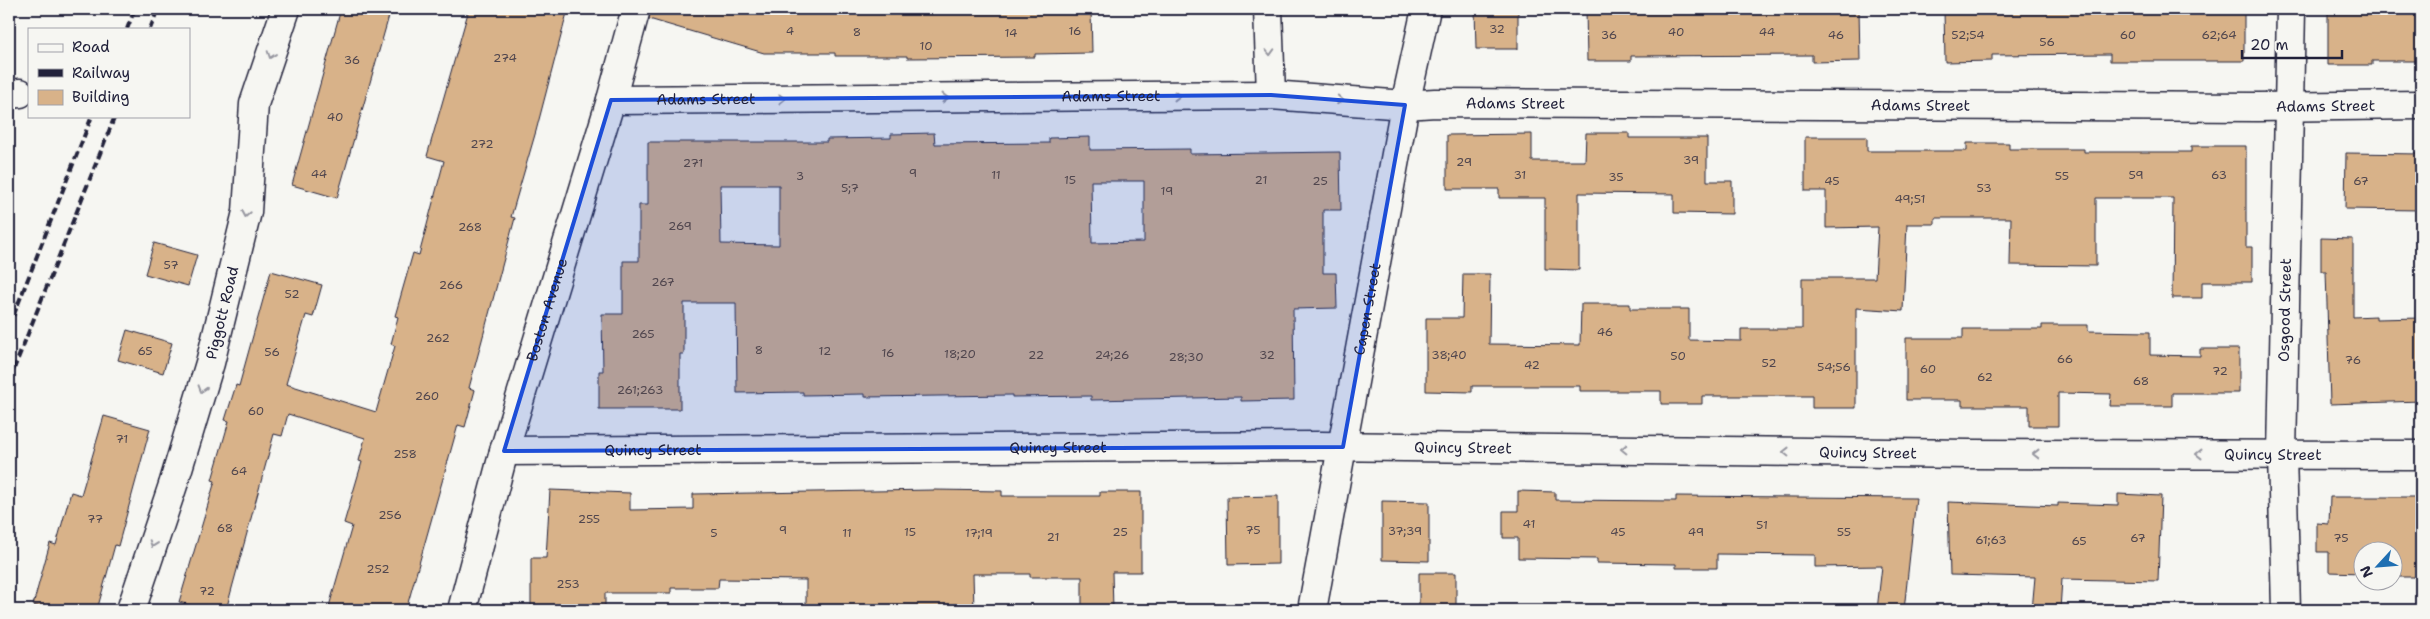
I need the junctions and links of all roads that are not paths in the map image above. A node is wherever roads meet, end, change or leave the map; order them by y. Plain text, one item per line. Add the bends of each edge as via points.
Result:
1 (286, 9) edge
2 (636, 9) edge
3 (1268, 9) edge
4 (1426, 9) edge
5 (2291, 9) edge
6 (1271, 95) junction
7 (611, 100) junction
8 (1406, 105) junction
9 (2421, 105) edge
10 (2289, 107) junction
11 (1342, 446) junction
12 (504, 451) junction
13 (2282, 454) junction
14 (2421, 456) edge
15 (131, 610) edge
16 (462, 610) edge
17 (1312, 610) edge
18 (2286, 610) edge

1 -> 15 street, Piggott Road via 254,104 247,212 210,362 174,485
2 - 7 street, Boston Avenue
3 -> 6 street
4 - 8 street, Capen Street
5 - 10 street, Osgood Street
7 -> 6 street, Adams Street
6 -> 8 street, Adams Street
7 - 12 street, Boston Avenue
8 - 10 street, Adams Street
8 - 11 street, Capen Street
9 - 10 street, Adams Street
10 - 13 street, Osgood Street
11 - 12 street, Quincy Street
13 -> 11 street, Quincy Street via 1970,454
11 - 17 street, Capen Street
12 - 16 street, Boston Avenue
13 - 14 street, Quincy Street
13 - 18 street, Osgood Street

